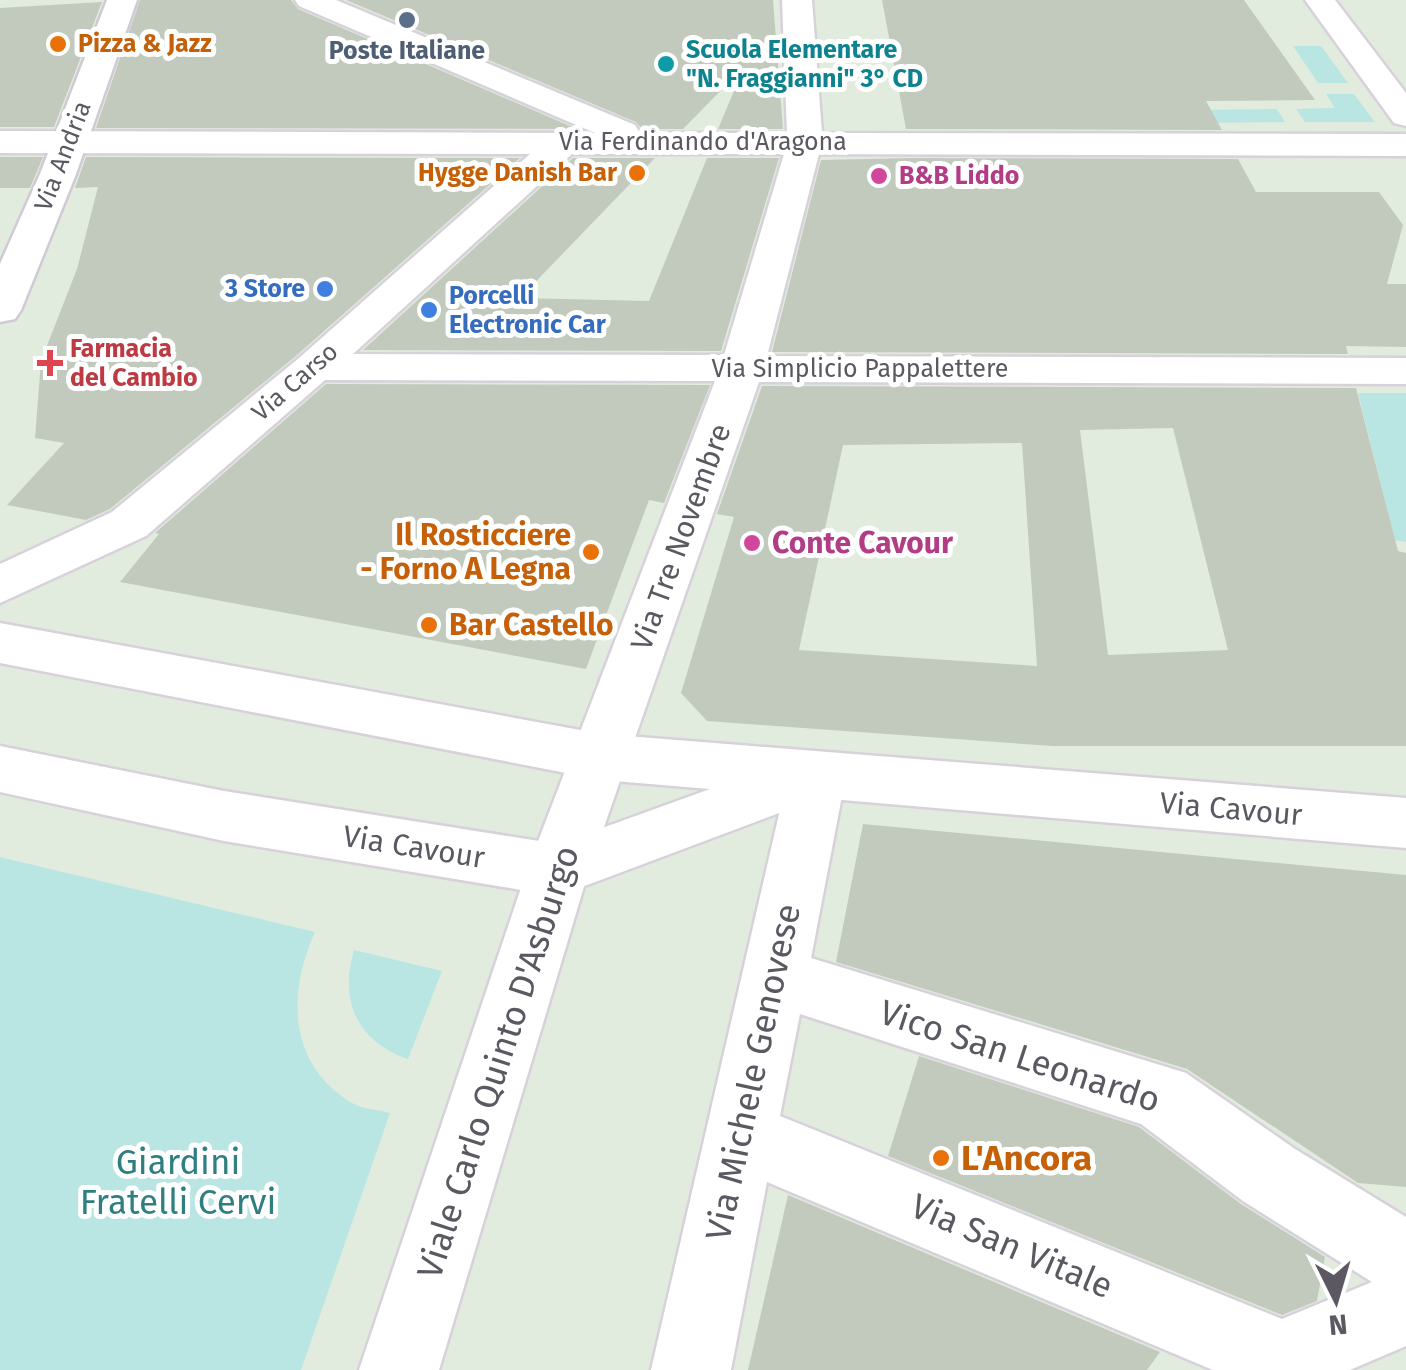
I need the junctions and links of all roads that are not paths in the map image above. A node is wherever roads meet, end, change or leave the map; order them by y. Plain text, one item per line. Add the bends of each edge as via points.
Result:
1 (122, 0) edge
2 (310, 0) edge
3 (797, 0) edge
4 (1320, 0) edge
5 (1406, 116) edge
6 (565, 141) junction
7 (644, 141) junction
8 (0, 142) edge
9 (69, 142) junction
10 (805, 142) junction
11 (1406, 144) edge
12 (0, 310) edge
13 (314, 367) junction
14 (742, 369) junction
15 (1406, 371) edge
16 (0, 585) edge
17 (0, 642) edge
18 (602, 756) junction
19 (0, 768) edge
20 (816, 775) junction
21 (1406, 823) edge
22 (558, 870) junction
23 (773, 976) junction
24 (740, 1135) junction
25 (1406, 1260) edge
26 (1406, 1307) edge
27 (1274, 1364) edge
28 (400, 1370) edge
29 (691, 1370) edge

1 - 9 street, Via Andria
2 - 7 street
3 - 10 street, Via Tre Novembre
4 - 5 street
6 - 7 street, Via Ferdinando d'Aragona
6 - 9 street, Via Ferdinando d'Aragona
6 - 13 street, Via Carso
7 - 10 street, Via Ferdinando d'Aragona
8 - 9 street, Via Ferdinando d'Aragona
9 - 12 street, Via Andria
10 - 11 street, Via Ferdinando d'Aragona
10 - 14 street, Via Tre Novembre
13 - 14 street, Via Simplicio Pappalettere
13 - 16 street, Via Carso via 129,524
14 - 15 street, Via Simplicio Pappalettere
14 - 18 street, Via Tre Novembre
17 - 18 street, Via Cavour
18 - 20 street, Via Cavour
18 - 22 street, Viale Carlo Quinto D'Asburgo
19 - 22 street, Via Cavour via 224,816
20 - 21 street, Via Cavour
20 - 22 street, Via Cavour
20 - 23 street, Via Michele Genovese
22 - 28 street, Viale Carlo Quinto D'Asburgo
23 - 24 street, Via Michele Genovese
23 - 25 street, Vico San Leonardo via 1161,1097
24 - 27 street, Via San Vitale
24 - 29 street, Via Michele Genovese
26 - 27 street

